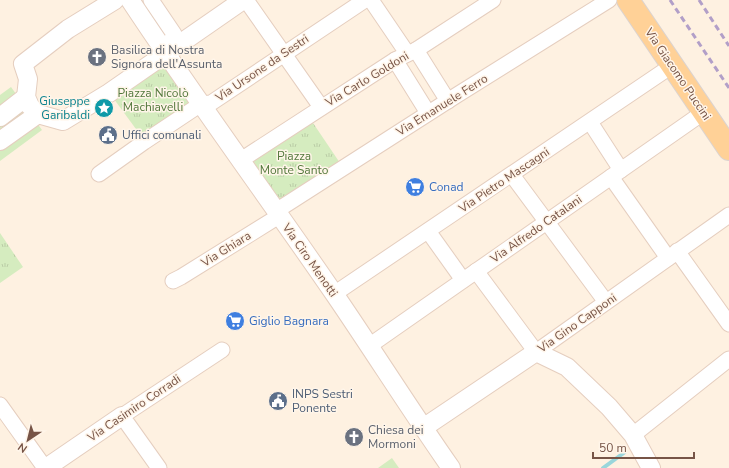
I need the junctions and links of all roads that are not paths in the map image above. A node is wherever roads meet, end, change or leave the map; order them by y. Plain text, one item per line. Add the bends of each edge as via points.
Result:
1 (115, 0) edge
2 (130, 0) edge
3 (151, 0) edge
4 (245, 0) edge
5 (365, 0) edge
6 (371, 0) edge
7 (493, 0) edge
8 (609, 0) edge
9 (628, 0) edge
10 (284, 53) junction
11 (166, 54) junction
12 (406, 54) junction
13 (673, 65) junction
14 (26, 97) junction
15 (448, 101) junction
16 (201, 104) junction
17 (321, 107) junction
18 (704, 112) junction
19 (428, 113) junction
20 (38, 114) junction
21 (0, 117) edge
22 (590, 122) junction
23 (0, 141) edge
24 (729, 149) edge
25 (241, 160) junction
26 (616, 173) junction
27 (99, 174) dead end
28 (512, 175) junction
29 (278, 214) junction
30 (729, 215) edge
31 (547, 222) junction
32 (428, 231) junction
33 (672, 255) junction
34 (476, 271) junction
35 (173, 280) dead end
36 (463, 280) junction
37 (334, 294) junction
38 (606, 302) junction
39 (729, 324) edge
40 (369, 346) junction
41 (222, 350) dead end
42 (536, 352) junction
43 (729, 359) edge
44 (0, 405) edge
45 (122, 416) junction
46 (423, 428) junction
47 (633, 435) junction
48 (46, 468) edge
49 (159, 468) edge
50 (451, 468) edge
51 (651, 468) edge

1 - 14 street via 68,29 23,64 28,80
2 - 11 street, Via Ciro Menotti
3 - 11 street via 174,34
4 - 10 street
4 - 11 street
5 - 10 street, Via Ursone da Sestri
6 - 12 street
7 - 12 street, Via Carlo Goldoni
8 - 15 street, Via Emanuele Ferro
9 - 13 main road, Via Giacomo Puccini
10 - 16 street, Via Ursone da Sestri via 211,103
10 - 17 street
11 - 16 street, Via Ciro Menotti
11 - 20 street via 63,121
12 - 15 street
12 - 17 street, Via Carlo Goldoni
12 - 19 street
13 - 18 main road, Via Giacomo Puccini
13 - 22 street, Via Pietro Mascagni
14 - 20 street
14 - 21 street
15 - 19 street, Via Emanuele Ferro
16 - 25 street, Via Ciro Menotti
16 - 27 street, Via Ursone da Sestri
17 - 25 street, Via Carlo Goldoni
18 - 24 main road, Via Giacomo Puccini
18 - 26 street, Via Alfredo Catalani
19 - 29 street, Via Emanuele Ferro
20 - 23 street
22 - 26 street
22 - 28 street, Via Pietro Mascagni
25 - 29 street, Via Ciro Menotti
26 - 31 street, Via Alfredo Catalani
26 - 33 street
28 - 31 street
28 - 32 street, Via Pietro Mascagni
29 - 35 street, Via Ghiara
29 - 37 street, Via Ciro Menotti
30 - 33 street, Via Gino Capponi
31 - 34 street, Via Alfredo Catalani
31 - 38 street
32 - 36 street
32 - 37 street, Via Pietro Mascagni
33 - 38 street, Via Gino Capponi
33 - 39 street
34 - 36 street, Via Alfredo Catalani
34 - 42 street
36 - 40 street, Via Alfredo Catalani
37 - 40 street, Via Ciro Menotti
38 - 42 street, Via Gino Capponi
40 - 46 street, Via Ciro Menotti
41 - 45 street, Via Casimiro Corradi
42 - 46 street, Via Gino Capponi
42 - 47 street via 568,367
43 - 47 street
44 - 48 street
45 - 48 street, Via Casimiro Corradi
45 - 49 street
46 - 50 street, Via Ciro Menotti
47 - 51 street

